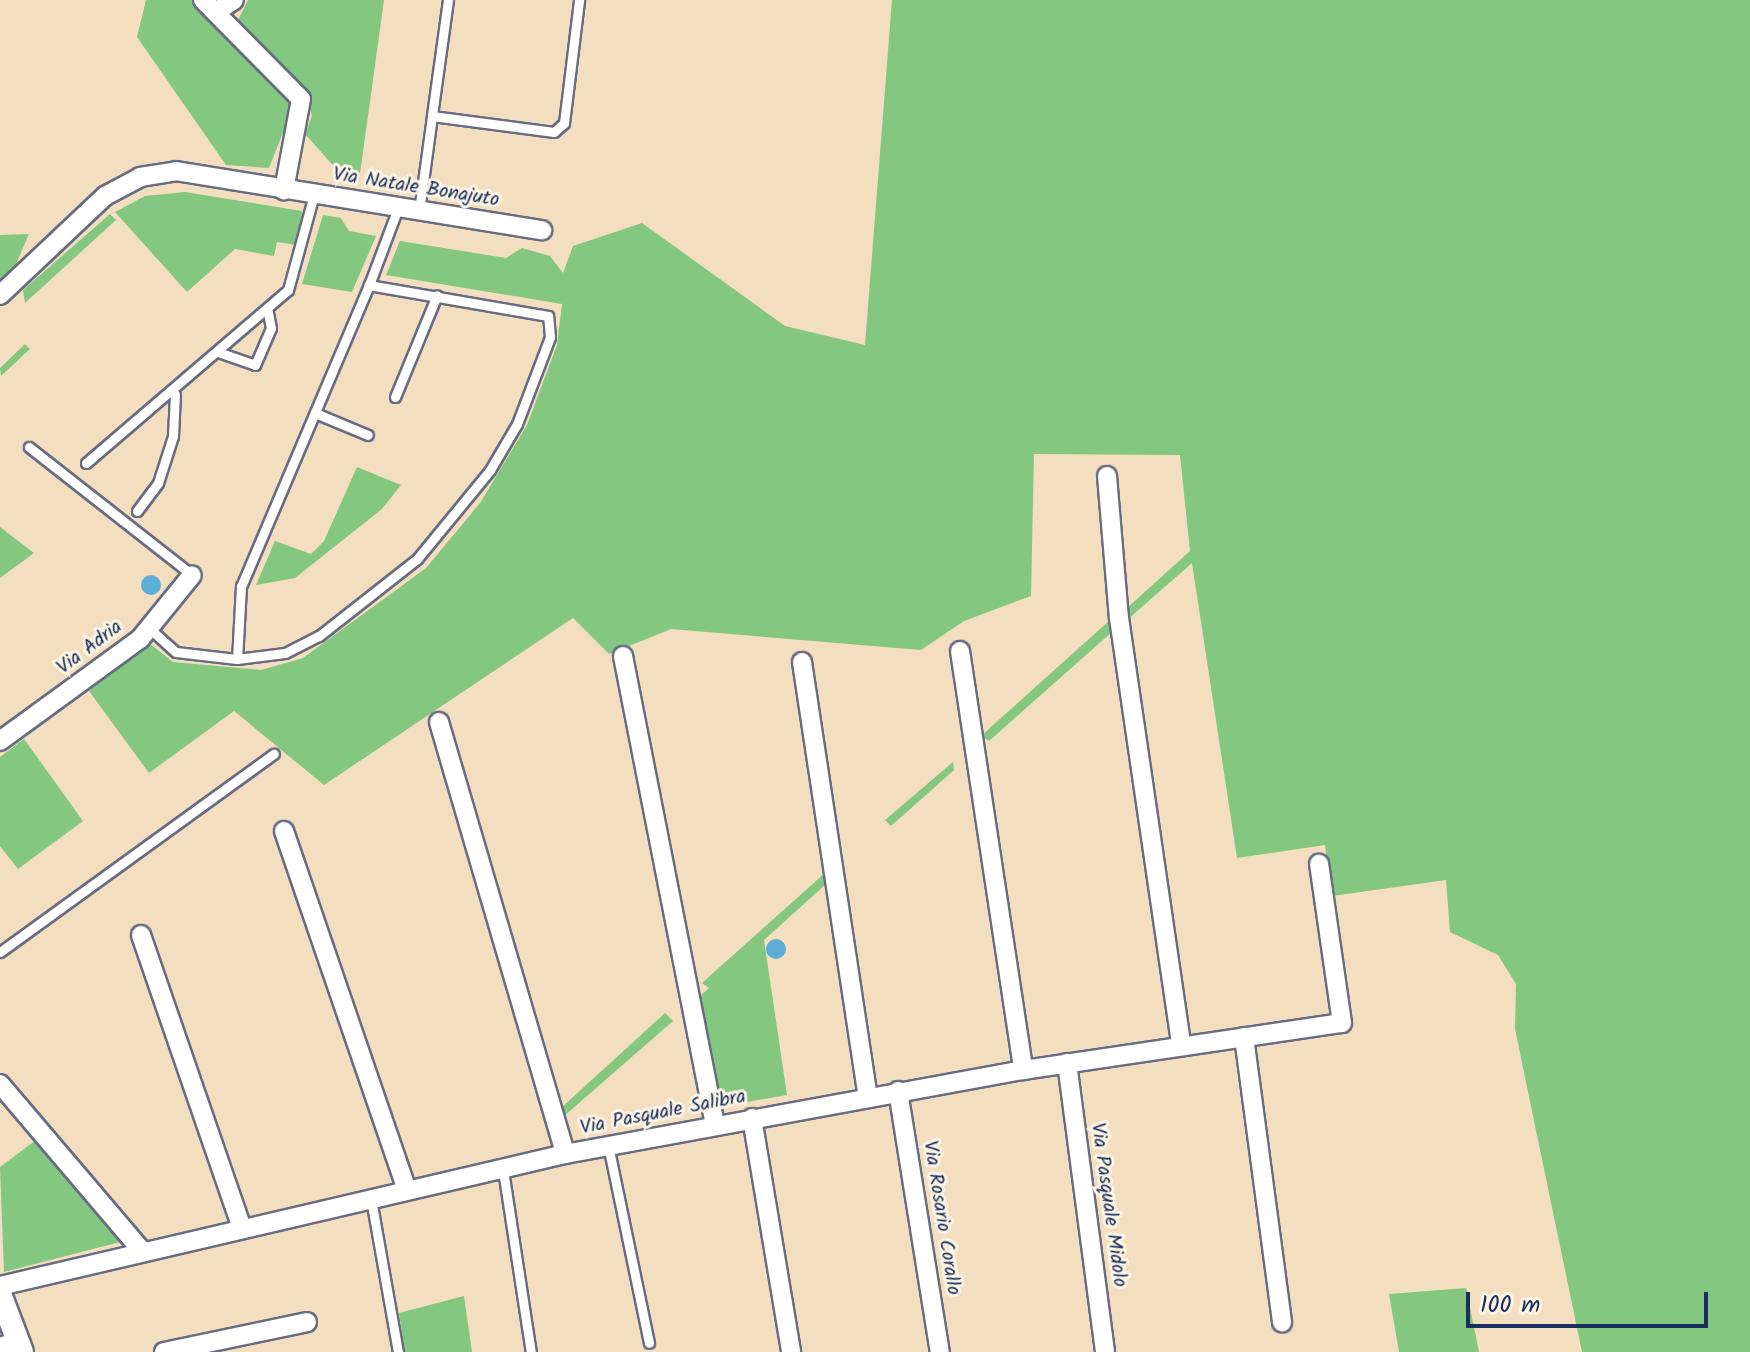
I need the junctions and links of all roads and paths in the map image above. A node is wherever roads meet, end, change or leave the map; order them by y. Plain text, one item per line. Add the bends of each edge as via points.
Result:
1 (234, 0) edge
2 (448, 0) edge
3 (579, 0) edge
4 (210, 6) edge
5 (432, 116) junction
6 (284, 190) junction
7 (314, 194) junction
8 (398, 208) junction
9 (419, 211) junction
10 (542, 230) dead end
11 (369, 285) junction
12 (0, 295) edge
13 (437, 295) junction
14 (267, 308) junction
15 (218, 352) junction
16 (175, 394) junction
17 (395, 397) dead end
18 (315, 413) junction
19 (368, 435) dead end
20 (29, 447) dead end
21 (86, 463) dead end
22 (1107, 476) dead end
23 (137, 511) dead end
24 (192, 575) joint
25 (149, 628) junction
26 (960, 651) dead end
27 (623, 656) dead end
28 (237, 659) junction
29 (802, 662) dead end
30 (439, 722) dead end
31 (0, 741) edge
32 (274, 754) dead end
33 (284, 831) dead end
34 (1319, 864) dead end
35 (141, 935) dead end
36 (0, 952) edge
37 (1244, 1037) junction
38 (1181, 1045) junction
39 (1067, 1063) junction
40 (1023, 1070) junction
41 (0, 1084) edge
42 (898, 1091) junction
43 (868, 1097) junction
44 (752, 1118) junction
45 (715, 1125) junction
46 (608, 1145) junction
47 (565, 1154) junction
48 (503, 1170) junction
49 (407, 1190) junction
50 (371, 1199) junction
51 (242, 1229) junction
52 (143, 1252) junction
53 (0, 1286) edge
54 (0, 1294) edge
55 (307, 1322) dead end
56 (1282, 1322) dead end
57 (649, 1343) dead end
58 (14, 1347) edge
59 (164, 1352) edge
60 (398, 1352) edge
61 (531, 1352) edge
62 (791, 1352) edge
63 (940, 1352) edge
64 (1105, 1352) edge

1 - 4 street
2 - 5 lane
3 - 5 lane via 561,129
4 - 6 street via 301,99
5 - 9 lane
6 - 7 street, Via Natale Bonajuto
6 - 12 street, Via Natale Bonajuto via 176,171 140,177 105,196
7 - 8 street, Via Natale Bonajuto
7 - 14 lane via 295,277
8 - 9 street, Via Natale Bonajuto
8 - 11 lane
9 - 10 street, Via Natale Bonajuto
11 - 13 lane
11 - 18 lane
13 - 17 lane
13 - 28 lane via 548,316 550,337 517,424 417,559 302,646
14 - 15 lane
14 - 15 lane via 271,328 255,365
15 - 16 lane
16 - 21 lane
16 - 23 lane via 158,483
18 - 19 lane
18 - 28 lane via 241,586
20 - 24 lane
22 - 38 street via 1119,618
24 - 25 street, Via Adria
25 - 28 lane via 176,652
25 - 31 street, Via Adria
26 - 40 street
27 - 45 street
29 - 43 street
30 - 47 street
32 - 36 lane
33 - 49 street
34 - 37 street, Via Pasquale Salibra via 1342,1023
35 - 51 street
37 - 38 street, Via Pasquale Salibra
37 - 56 street
38 - 39 street, Via Pasquale Salibra
39 - 40 street, Via Pasquale Salibra
39 - 64 street, Via Pasquale Midolo
40 - 42 street, Via Pasquale Salibra
41 - 52 street
42 - 43 street, Via Pasquale Salibra
42 - 63 street, Via Rosario Corallo
43 - 44 street, Via Pasquale Salibra
44 - 45 street, Via Pasquale Salibra
44 - 62 street
45 - 46 street, Via Pasquale Salibra
46 - 47 street, Via Pasquale Salibra
46 - 57 lane
47 - 48 street, Via Pasquale Salibra
48 - 49 street, Via Pasquale Salibra
48 - 61 lane
49 - 50 street, Via Pasquale Salibra
50 - 51 street, Via Pasquale Salibra
50 - 60 lane
51 - 52 street, Via Pasquale Salibra
52 - 53 street, Via Pasquale Salibra
54 - 58 street
55 - 59 street

